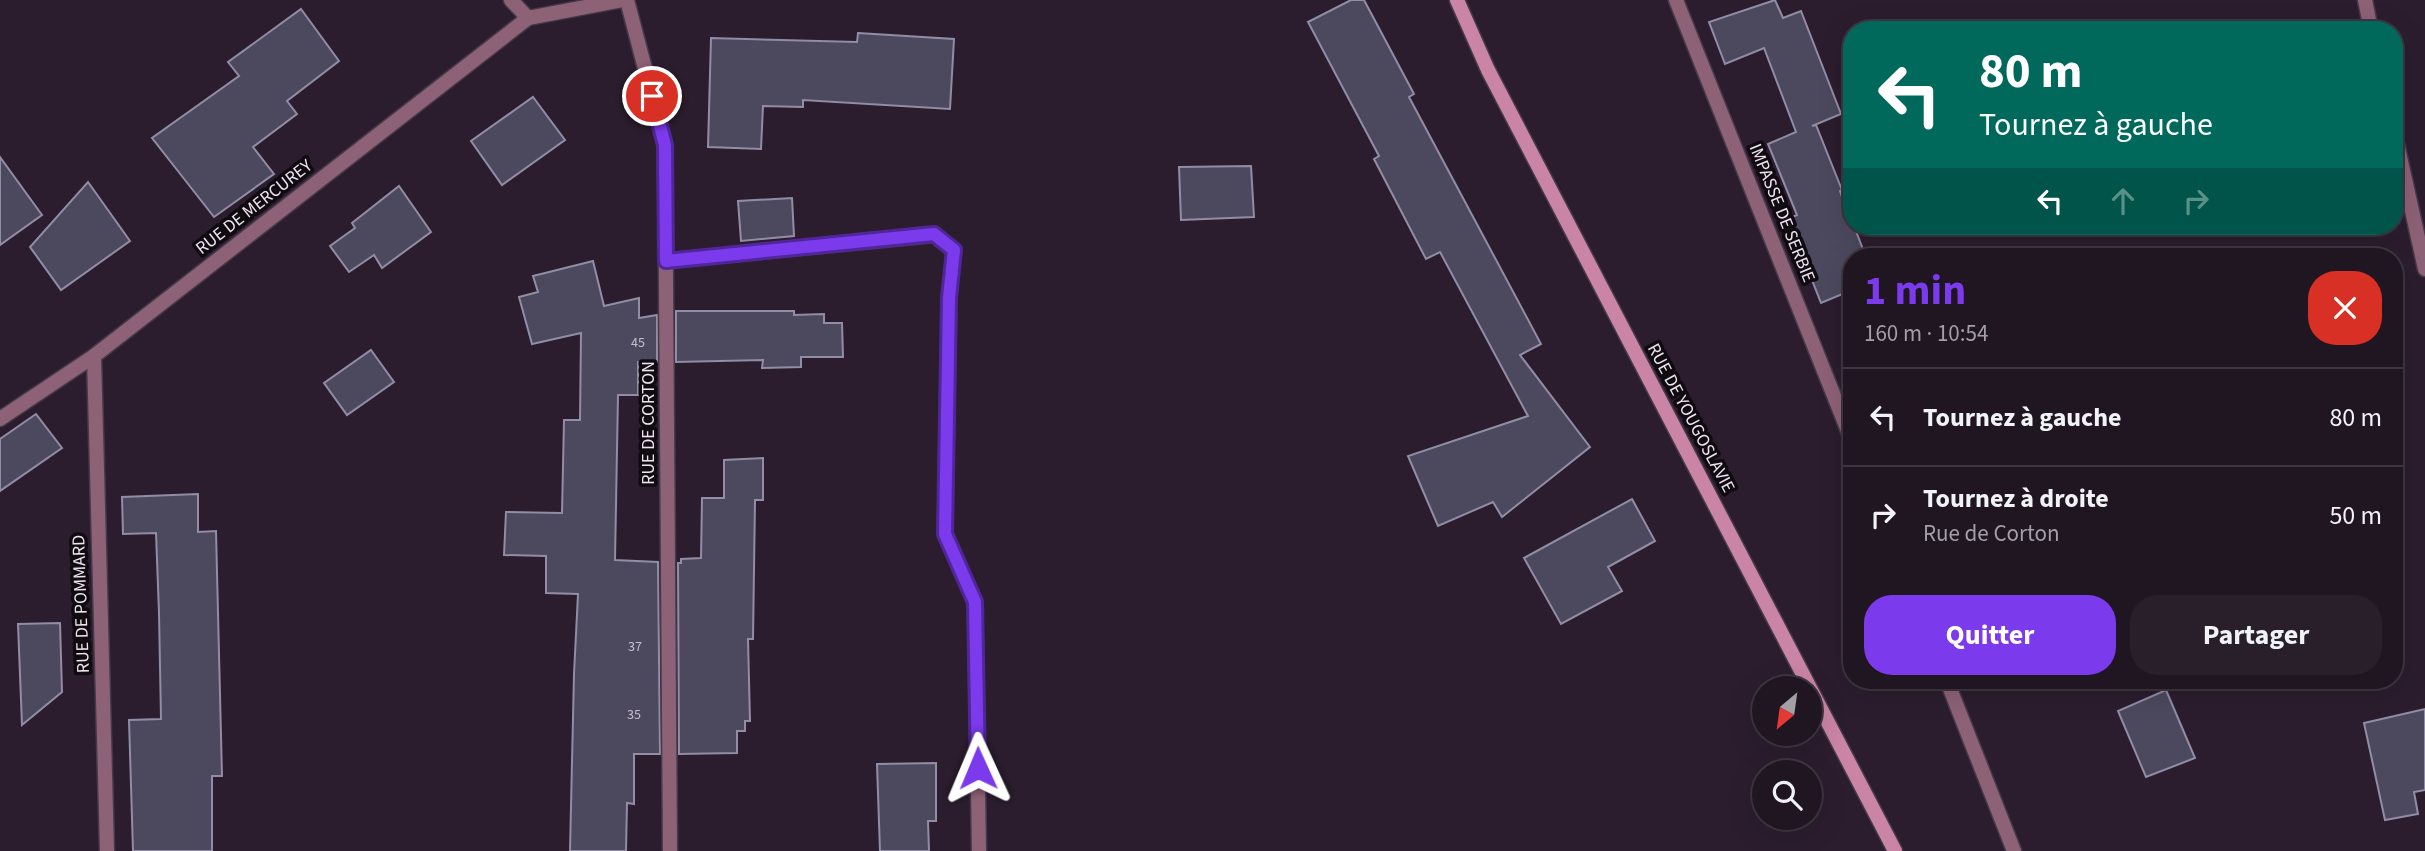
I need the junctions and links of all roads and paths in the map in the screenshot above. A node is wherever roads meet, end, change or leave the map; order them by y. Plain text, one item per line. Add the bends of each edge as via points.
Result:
1 (511, 0) edge
2 (624, 0) edge
3 (1457, 0) edge
4 (1676, 0) edge
5 (2365, 0) edge
6 (528, 19) junction
7 (2369, 21) edge
8 (2403, 170) edge
9 (666, 261) junction
10 (2425, 269) edge
11 (94, 356) junction
12 (1843, 418) edge
13 (0, 419) edge
14 (1950, 689) edge
15 (107, 851) edge
16 (670, 851) edge
17 (979, 851) edge
18 (1895, 851) edge
19 (2014, 851) edge

1 - 6 street
2 - 6 street
2 - 9 street, RUE DE CORTON via 665,145
3 - 18 main road, RUE DE YOUGOSLAVIE via 1488,71
4 - 12 street, IMPASSE DE SERBIE
5 - 7 street
6 - 11 street, RUE DE MERCUREY
8 - 10 street
9 - 16 street, RUE DE CORTON
9 - 17 street via 934,234 954,250 945,534 975,602
11 - 13 street, RUE DE MERCUREY
11 - 15 street, RUE DE POMMARD
14 - 19 street

